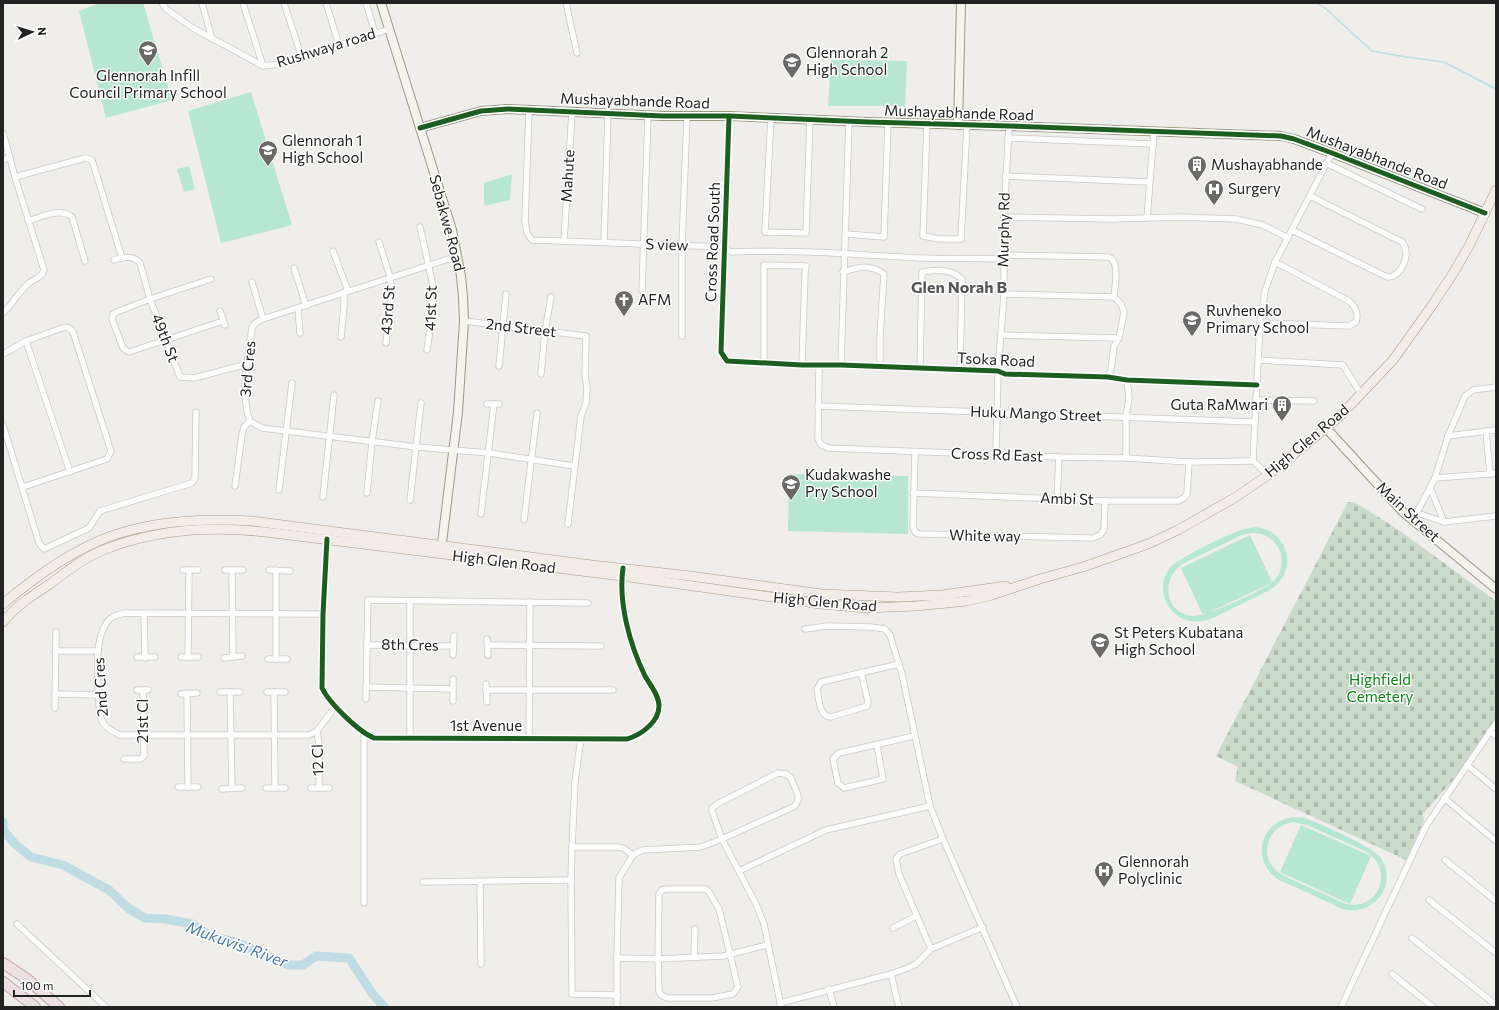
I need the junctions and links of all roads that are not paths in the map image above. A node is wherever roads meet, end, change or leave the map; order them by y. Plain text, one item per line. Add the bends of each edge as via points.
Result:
1 (162, 3) edge
2 (202, 3) edge
3 (243, 3) edge
4 (284, 3) edge
5 (326, 3) edge
6 (366, 3) edge
7 (381, 3) edge
8 (566, 3) edge
9 (961, 3) edge
10 (389, 29) junction
11 (375, 33) junction
12 (212, 39) junction
13 (340, 45) junction
14 (577, 53) dead end
15 (302, 58) junction
16 (263, 66) junction
17 (529, 110) junction
18 (572, 112) junction
19 (608, 113) junction
20 (648, 115) junction
21 (687, 116) junction
22 (729, 116) junction
23 (771, 117) junction
24 (810, 119) junction
25 (849, 121) junction
26 (888, 122) junction
27 (927, 123) junction
28 (958, 125) junction
29 (967, 125) junction
30 (1009, 126) junction
31 (420, 128) junction
32 (1154, 132) junction
33 (3, 133) edge
34 (1008, 138) junction
35 (1153, 144) junction
36 (1332, 153) junction
37 (10, 157) junction
38 (3, 160) edge
39 (1326, 163) junction
40 (1005, 176) junction
41 (15, 177) junction
42 (1149, 182) junction
43 (1496, 190) edge
44 (1310, 196) junction
45 (1422, 209) dead end
46 (1485, 212) junction
47 (1004, 216) junction
48 (1147, 218) junction
49 (28, 221) junction
50 (420, 227) dead end
51 (1292, 230) junction
52 (846, 234) junction
53 (1288, 238) junction
54 (564, 241) junction
55 (380, 242) dead end
56 (604, 242) junction
57 (644, 244) junction
58 (682, 246) junction
59 (724, 247) junction
60 (333, 251) dead end
61 (844, 253) junction
62 (458, 256) junction
63 (1004, 257) junction
64 (122, 258) junction
65 (114, 260) dead end
66 (85, 261) dead end
67 (1275, 262) junction
68 (429, 265) junction
69 (294, 268) dead end
70 (843, 272) junction
71 (390, 278) junction
72 (211, 279) dead end
73 (252, 282) dead end
74 (642, 291) dead end
75 (346, 292) junction
76 (506, 294) dead end
77 (1004, 294) junction
78 (1114, 297) junction
79 (551, 298) dead end
80 (150, 299) junction
81 (306, 306) junction
82 (298, 308) junction
83 (220, 311) dead end
84 (3, 313) edge
85 (263, 318) junction
86 (464, 321) junction
87 (1260, 323) junction
88 (502, 326) junction
89 (545, 331) junction
90 (300, 333) dead end
91 (1001, 335) junction
92 (682, 336) dead end
93 (341, 337) dead end
94 (1119, 338) junction
95 (166, 340) junction
96 (26, 341) junction
97 (386, 343) dead end
98 (427, 350) dead end
99 (3, 354) edge
100 (1259, 360) junction
101 (733, 362) joint
102 (764, 363) junction
103 (247, 364) junction
104 (802, 365) junction
105 (841, 365) junction
106 (499, 366) dead end
107 (819, 366) junction
108 (880, 367) junction
109 (920, 368) junction
110 (960, 370) junction
111 (998, 371) junction
112 (541, 374) dead end
113 (1108, 377) junction
114 (1126, 380) junction
115 (292, 383) dead end
116 (1257, 385) junction
117 (1496, 387) edge
118 (1361, 394) junction
119 (334, 395) dead end
120 (1256, 400) junction
121 (378, 401) dead end
122 (1314, 401) dead end
123 (421, 403) dead end
124 (487, 404) dead end
125 (818, 406) junction
126 (196, 412) dead end
127 (537, 413) dead end
128 (997, 413) junction
129 (1126, 417) junction
130 (250, 421) junction
131 (1254, 422) junction
132 (3, 425) edge
133 (1326, 428) junction
134 (1496, 430) edge
135 (287, 431) junction
136 (1486, 431) junction
137 (330, 435) junction
138 (1448, 436) junction
139 (372, 441) junction
140 (417, 447) junction
141 (454, 450) junction
142 (914, 452) junction
143 (489, 453) junction
144 (996, 454) junction
145 (1059, 457) junction
146 (1126, 458) junction
147 (531, 459) junction
148 (1253, 461) junction
149 (1189, 462) junction
150 (574, 466) junction
151 (70, 472) junction
152 (1493, 474) edge
153 (1268, 475) junction
154 (1434, 478) junction
155 (235, 486) dead end
156 (23, 487) junction
157 (1430, 487) junction
158 (279, 490) dead end
159 (367, 493) dead end
160 (913, 493) junction
161 (323, 497) dead end
162 (1057, 499) junction
163 (410, 500) dead end
164 (1105, 500) junction
165 (481, 514) dead end
166 (1496, 516) edge
167 (1415, 517) junction
168 (524, 520) dead end
169 (1444, 522) junction
170 (568, 524) dead end
171 (327, 539) junction
172 (441, 549) junction
173 (198, 570) dead end
174 (243, 570) dead end
175 (290, 571) dead end
176 (623, 572) junction
177 (1496, 589) edge
178 (410, 601) junction
179 (530, 602) junction
180 (588, 603) dead end
181 (3, 604) edge
182 (144, 613) junction
183 (188, 614) junction
184 (323, 614) junction
185 (232, 615) junction
186 (276, 615) junction
187 (3, 622) edge
188 (805, 629) dead end
189 (56, 632) dead end
190 (454, 636) dead end
191 (367, 645) junction
192 (410, 645) junction
193 (453, 646) junction
194 (531, 646) junction
195 (601, 646) dead end
196 (55, 651) junction
197 (98, 651) junction
198 (453, 655) dead end
199 (488, 655) dead end
200 (242, 656) dead end
201 (155, 657) dead end
202 (181, 657) dead end
203 (188, 657) junction
204 (198, 657) dead end
205 (233, 657) junction
206 (137, 658) dead end
207 (145, 658) junction
208 (224, 658) dead end
209 (268, 659) dead end
210 (276, 659) junction
211 (287, 659) dead end
212 (899, 664) junction
213 (861, 672) junction
214 (453, 679) dead end
215 (366, 687) junction
216 (411, 689) junction
217 (453, 689) junction
218 (136, 690) dead end
219 (530, 690) junction
220 (612, 690) dead end
221 (220, 692) dead end
222 (230, 692) junction
223 (240, 692) dead end
224 (267, 692) dead end
225 (274, 692) junction
226 (285, 692) dead end
227 (197, 693) dead end
228 (55, 694) junction
229 (99, 695) junction
230 (366, 699) dead end
231 (453, 701) dead end
232 (487, 702) dead end
233 (336, 706) junction
234 (55, 708) dead end
235 (1496, 723) edge
236 (317, 731) junction
237 (1490, 731) junction
238 (364, 733) junction
239 (275, 734) junction
240 (143, 735) junction
241 (188, 735) junction
242 (231, 736) junction
243 (914, 736) junction
244 (1496, 736) edge
245 (410, 738) junction
246 (529, 738) junction
247 (581, 738) junction
248 (877, 745) junction
249 (124, 759) dead end
250 (1467, 765) junction
251 (178, 787) dead end
252 (188, 787) junction
253 (198, 787) dead end
254 (222, 788) dead end
255 (232, 788) junction
256 (242, 788) dead end
257 (266, 788) dead end
258 (275, 788) junction
259 (285, 788) dead end
260 (311, 788) dead end
261 (319, 788) junction
262 (329, 788) dead end
263 (1496, 789) edge
264 (1444, 798) junction
265 (930, 806) junction
266 (722, 839) junction
267 (943, 839) junction
268 (1496, 841) edge
269 (572, 847) junction
270 (633, 855) junction
271 (1445, 860) dead end
272 (739, 871) junction
273 (571, 880) junction
274 (480, 881) junction
275 (423, 882) dead end
276 (1429, 900) dead end
277 (1496, 901) edge
278 (364, 903) dead end
279 (916, 916) junction
280 (17, 924) dead end
281 (983, 927) junction
282 (696, 928) dead end
283 (893, 928) dead end
284 (1412, 938) dead end
285 (768, 945) junction
286 (931, 949) junction
287 (1496, 953) edge
288 (730, 955) junction
289 (617, 958) junction
290 (694, 958) junction
291 (658, 959) junction
292 (3, 962) edge
293 (480, 964) dead end
294 (891, 974) junction
295 (1392, 974) dead end
296 (3, 982) edge
297 (829, 989) junction
298 (618, 995) junction
299 (781, 1005) edge
300 (1496, 1005) edge
301 (35, 1007) edge
302 (59, 1007) edge
303 (106, 1007) edge
304 (617, 1007) edge
305 (834, 1007) edge
306 (899, 1007) edge
307 (1017, 1007) edge
308 (1341, 1007) edge
309 (1434, 1007) edge

1 - 12 street, Rushwaya road via 166,9
2 - 12 street
3 - 16 street
4 - 15 street
5 - 13 street
6 - 11 street
7 - 10 street, Sebakwe Road
8 - 14 street
9 - 28 street
10 - 11 street, Rushwaya road
10 - 31 street, Sebakwe Road
11 - 13 street, Rushwaya road
12 - 16 street, Rushwaya road
13 - 15 street, Rushwaya road
15 - 16 street, Rushwaya road
17 - 18 street, Mushayabhande Road
17 - 31 street, Mushayabhande Road via 480,111
17 - 54 street, S view via 525,221 527,233 532,240
18 - 19 street, Mushayabhande Road
18 - 54 street, Mahute
19 - 20 street, Mushayabhande Road
19 - 56 street
20 - 21 street, Mushayabhande Road
20 - 57 street
21 - 22 street, Mushayabhande Road
21 - 58 street
22 - 23 street, Mushayabhande Road
22 - 59 street, Cross Road South
23 - 24 street, Mushayabhande Road
23 - 24 street via 765,232 806,233
24 - 25 street, Mushayabhande Road
25 - 26 street, Mushayabhande Road
25 - 52 street
26 - 27 street, Mushayabhande Road
26 - 52 street via 884,237
27 - 28 street, Mushayabhande Road
27 - 29 street via 923,236 939,239 961,239
28 - 29 street, Mushayabhande Road
29 - 30 street, Mushayabhande Road
30 - 32 street, Mushayabhande Road
30 - 34 street, Murphy Rd
31 - 62 street, Sebakwe Road
32 - 35 street
32 - 36 street, Mushayabhande Road via 1281,136
33 - 37 street
34 - 35 street
34 - 40 street, Murphy Rd
35 - 42 street
36 - 39 street
36 - 46 street, Mushayabhande Road
37 - 38 street
37 - 41 street
39 - 44 street
39 - 45 street
40 - 42 street
40 - 47 street, Murphy Rd
41 - 49 street
41 - 64 street via 85,158 92,160
42 - 48 street
43 - 46 main road, High Glen Road
44 - 51 street
44 - 51 street via 1406,245 1407,250 1400,270 1394,276 1387,277
46 - 118 main road, High Glen Road via 1454,272 1431,307 1393,360
47 - 48 street
47 - 63 street, Murphy Rd
48 - 53 street via 1236,219 1263,225
49 - 66 street via 61,212 68,213 72,217
49 - 84 street via 44,270 41,276 18,293
50 - 68 street, 41st St
51 - 53 street
52 - 61 street
53 - 67 street
54 - 56 street, S view
55 - 71 street, 43rd St
56 - 57 street, S view
57 - 58 street, S view
57 - 74 street
58 - 59 street, S view
58 - 92 street
59 - 61 street, S view via 732,252 762,250
59 - 101 street, Cross Road South via 721,352 727,361
60 - 75 street
61 - 63 street, S view via 922,258
61 - 70 street
62 - 68 street
62 - 86 street, Sebakwe Road via 464,297
63 - 77 street, Murphy Rd
63 - 78 street, S view via 1109,257 1116,264
64 - 65 street
64 - 80 street, 49th St via 131,257 140,263
67 - 87 street via 1265,291
67 - 87 street via 1349,301 1354,305 1358,317 1356,322 1348,326
68 - 71 street
68 - 98 street, 41st St via 434,290
69 - 81 street
70 - 105 street
70 - 108 street via 865,267 884,274
71 - 75 street
71 - 97 street, 43rd St via 392,292
72 - 80 street
73 - 85 street
75 - 81 street
75 - 93 street
76 - 88 street
77 - 78 street
77 - 91 street, Murphy Rd
78 - 94 street via 1124,312
79 - 89 street
80 - 95 street, 49th St
80 - 95 street via 113,314 112,319 123,348 129,352
81 - 82 street
82 - 85 street
82 - 90 street
83 - 95 street via 224,323
85 - 103 street, 3rd Cres via 252,328
86 - 88 street, 2nd Street
86 - 141 street, Sebakwe Road
87 - 100 street
88 - 89 street, 2nd Street
88 - 106 street
89 - 112 street
89 - 150 street, 2nd Street via 586,336 586,403 581,416
91 - 94 street
91 - 111 street, Murphy Rd
94 - 113 street via 1114,346
95 - 103 street, 49th St via 180,377 194,378
96 - 99 street
96 - 151 street
96 - 151 street via 65,327 74,332 111,451 107,459
100 - 116 street
100 - 118 street via 1343,365
101 - 102 street, Tsoka Road
102 - 104 street, Tsoka Road
102 - 104 street via 764,265 806,266
103 - 130 street, 3rd Cres via 245,405
104 - 107 street, Tsoka Road
105 - 107 street, Tsoka Road
105 - 108 street, Tsoka Road
107 - 125 street, Cross Rd East
108 - 109 street, Tsoka Road
109 - 110 street, Tsoka Road
109 - 110 street via 922,272 948,270 962,279
110 - 111 street, Tsoka Road
111 - 113 street, Tsoka Road via 1005,374
111 - 128 street, Murphy Rd
113 - 114 street, Tsoka Road
114 - 116 street, Tsoka Road
114 - 129 street via 1129,398
115 - 135 street
116 - 120 street
117 - 138 street via 1473,390 1465,396
118 - 133 main road, High Glen Road
119 - 137 street
120 - 122 street
120 - 131 street
121 - 139 street
123 - 140 street
124 - 143 street via 496,404
125 - 128 street, Huku Mango Street
125 - 142 street, Cross Rd East via 818,438 824,447
126 - 156 street via 195,478 192,483 100,511 89,528 44,549 39,543
127 - 147 street
128 - 129 street, Huku Mango Street
128 - 144 street, Murphy Rd
129 - 131 street, Huku Mango Street
129 - 146 street
130 - 135 street via 262,428
130 - 155 street via 242,434
131 - 148 street
132 - 156 street
133 - 153 main road, High Glen Road
133 - 167 street, Main Street via 1404,513
134 - 136 street
135 - 137 street
135 - 158 street
136 - 138 street
136 - 152 street
137 - 139 street
137 - 161 street
138 - 154 street
139 - 140 street
139 - 159 street
140 - 141 street
140 - 163 street
141 - 143 street
141 - 172 street, Sebakwe Road
142 - 144 street, Cross Rd East
142 - 160 street, White way
143 - 147 street
143 - 165 street
144 - 145 street, Cross Rd East
145 - 146 street, Cross Rd East
145 - 162 street
146 - 149 street, Cross Rd East
147 - 150 street
147 - 168 street
148 - 149 street, Cross Rd East
148 - 153 street
149 - 164 street, Ambi St via 1187,494 1178,501
150 - 170 street
151 - 156 street
152 - 154 street
153 - 176 main road, High Glen Road via 1218,508 1148,544 1027,584 942,595 865,597
154 - 157 street
157 - 167 street
157 - 169 street
160 - 162 street, Ambi St
160 - 164 street, White way via 913,526 914,532 919,534 1093,538 1104,530
162 - 164 street, Ambi St
166 - 169 street
167 - 169 street
167 - 177 street, Main Street
171 - 172 main road, High Glen Road
171 - 184 street, 1st Avenue
171 - 187 main road, High Glen Road via 242,529 180,531 138,539 100,551 83,560 23,602
172 - 176 main road, High Glen Road
172 - 181 main road, High Glen Road via 252,521 196,519 132,530 96,542 42,573
173 - 183 street via 186,570
174 - 185 street via 228,571
175 - 186 street via 273,570
176 - 247 street, 1st Avenue via 628,630 645,676 658,700 659,710 653,723 627,739
178 - 179 street
178 - 191 street via 368,600
178 - 192 street
179 - 180 street
179 - 194 street
182 - 183 street, 2nd Cres
182 - 197 street, 2nd Cres via 115,615 106,622
182 - 207 street
183 - 185 street, 2nd Cres
183 - 203 street
184 - 186 street, 2nd Cres
184 - 233 street, 1st Avenue via 322,688
185 - 186 street, 2nd Cres
185 - 205 street
186 - 210 street
188 - 212 street via 828,626 885,629 893,640
189 - 196 street
190 - 193 street
191 - 192 street, 8th Cres
191 - 215 street
192 - 193 street, 8th Cres
192 - 216 street
193 - 198 street
194 - 195 street
194 - 199 street via 488,642
194 - 219 street
196 - 197 street
196 - 228 street
197 - 229 street, 2nd Cres
200 - 205 street
201 - 207 street
202 - 203 street
203 - 204 street
205 - 208 street
206 - 207 street
209 - 210 street
210 - 211 street
212 - 213 street
212 - 243 street
213 - 213 street via 821,682 818,685 816,689 824,715 831,718 867,706
214 - 217 street
215 - 216 street
215 - 230 street
216 - 217 street
216 - 245 street
217 - 231 street
218 - 240 street, 21st Cl via 145,690
219 - 220 street
219 - 232 street via 486,687
219 - 246 street
221 - 222 street
222 - 223 street
222 - 242 street
224 - 225 street
225 - 226 street
225 - 239 street
227 - 241 street via 184,693
228 - 229 street
228 - 234 street
229 - 240 street, 2nd Cres via 104,724 114,733
233 - 236 street
233 - 238 street, 1st Avenue
235 - 237 street
236 - 239 street, 2nd Cres via 309,735
236 - 261 street, 12 Cl
237 - 244 street
237 - 250 street
238 - 245 street, 1st Avenue via 374,738
238 - 278 street
239 - 242 street, 2nd Cres
239 - 258 street
240 - 241 street, 2nd Cres
240 - 249 street, 21st Cl via 143,758
241 - 242 street, 2nd Cres
241 - 252 street
242 - 255 street
243 - 248 street
243 - 265 street
245 - 246 street, 1st Avenue
246 - 247 street, 1st Avenue
247 - 269 street via 575,782
248 - 248 street via 835,756 833,759 838,783 841,786 844,788 883,779
250 - 263 street
250 - 264 street
251 - 252 street
252 - 253 street
254 - 255 street
255 - 256 street
257 - 258 street
258 - 259 street
260 - 261 street
261 - 262 street
264 - 268 street
264 - 308 street via 1426,826
265 - 267 street
265 - 272 street via 826,830
266 - 266 street via 795,806 798,795 790,778 786,774 778,773 712,808 712,815
266 - 270 street via 701,847 642,850
266 - 272 street
267 - 279 street via 900,854 896,859 899,874
267 - 281 street
269 - 270 street via 617,846
269 - 273 street
270 - 289 street via 620,878
271 - 277 street
272 - 285 street via 760,915
273 - 274 street
273 - 298 street via 572,994
274 - 275 street
274 - 293 street
276 - 287 street
279 - 283 street
279 - 286 street
280 - 303 street
281 - 286 street
281 - 307 street
282 - 290 street
284 - 300 street
285 - 288 street
285 - 299 street
286 - 294 street via 916,964
288 - 290 street
288 - 291 street via 737,991 712,998 667,998 661,995
288 - 291 street via 719,909 709,892 706,889 667,889 659,894
289 - 291 street
289 - 298 street
290 - 291 street
292 - 302 highway
294 - 297 street
294 - 306 street
295 - 309 street
296 - 301 highway
297 - 299 street
297 - 305 street
298 - 304 street

